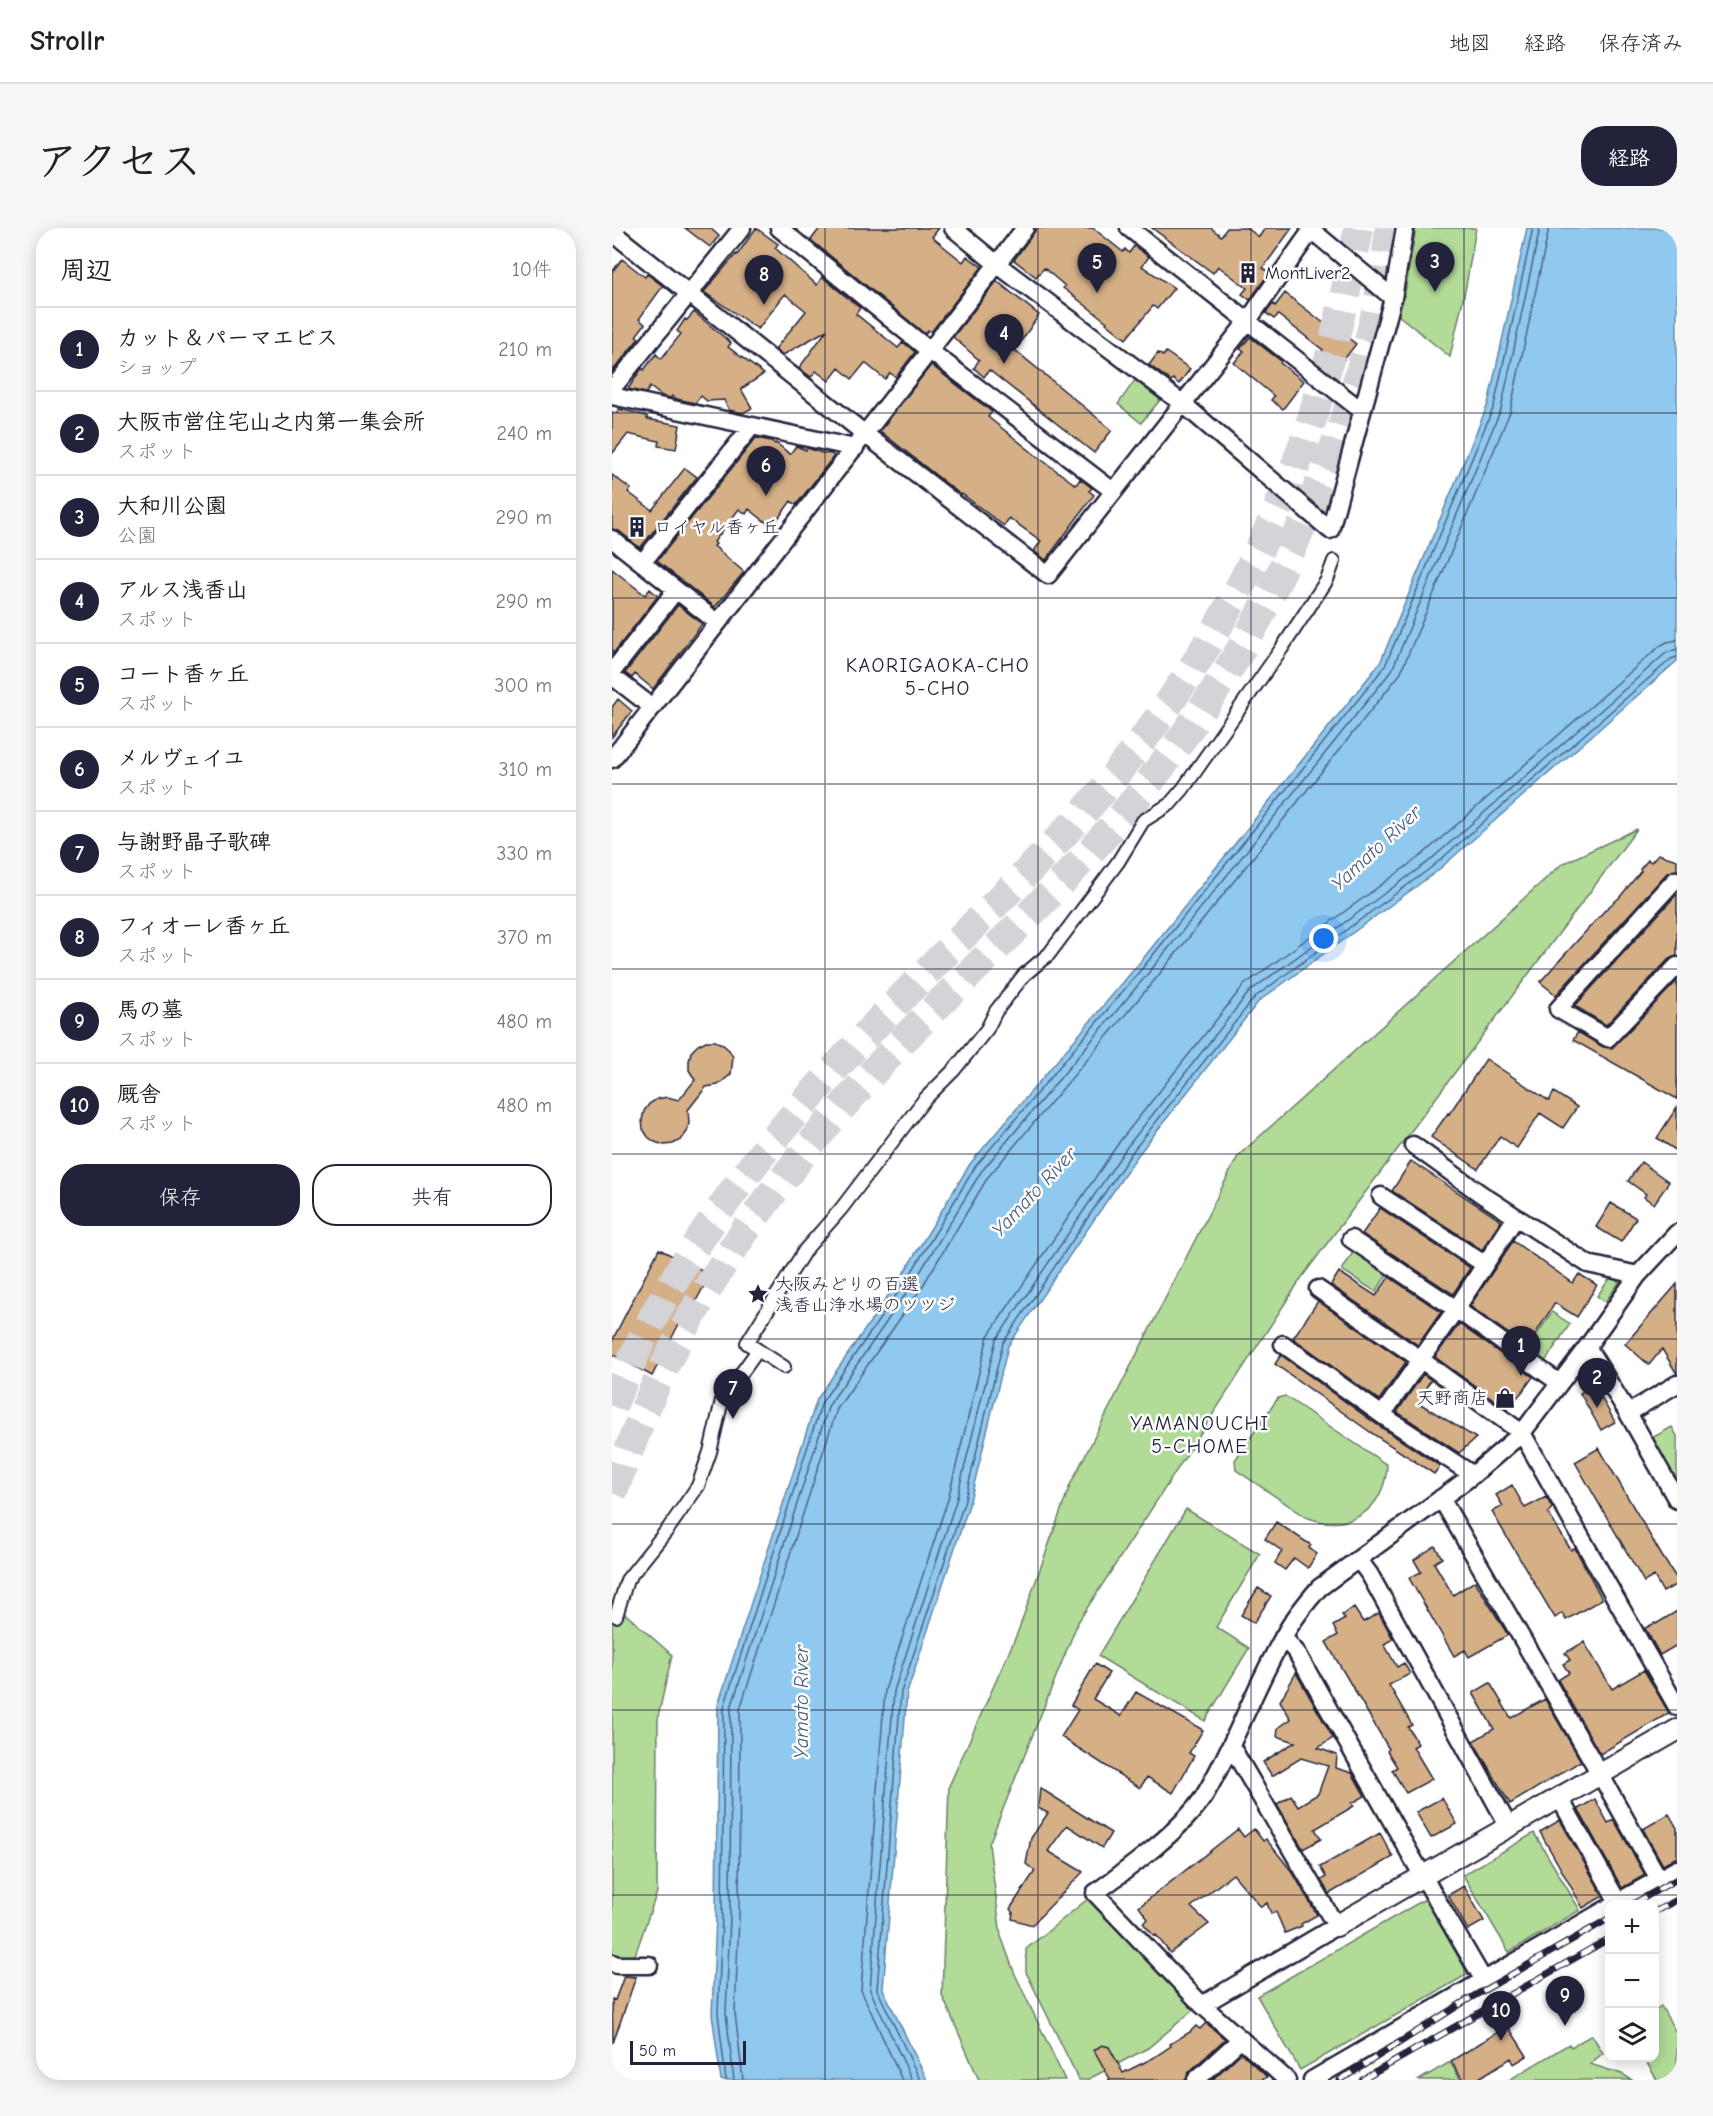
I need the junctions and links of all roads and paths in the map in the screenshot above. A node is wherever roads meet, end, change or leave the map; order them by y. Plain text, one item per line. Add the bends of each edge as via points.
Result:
1 (742, 228) edge
2 (779, 228) edge
3 (952, 228) edge
4 (1025, 228) edge
5 (1129, 228) edge
6 (1405, 228) edge
7 (1312, 229) edge
8 (612, 232) edge
9 (998, 265) junction
10 (690, 293) junction
11 (1393, 298) junction
12 (1247, 322) junction
13 (930, 351) junction
14 (612, 389) edge
15 (612, 396) edge
16 (1182, 403) junction
17 (1362, 411) junction
18 (752, 426) junction
19 (860, 441) junction
20 (1113, 491) junction
21 (612, 539) edge
22 (1334, 561) dead end
23 (642, 563) junction
24 (676, 590) junction
25 (718, 623) junction
26 (612, 674) edge
27 (652, 707) junction
28 (612, 759) edge
29 (1677, 881) edge
30 (1677, 966) edge
31 (1413, 1145) dead end
32 (1381, 1196) dead end
33 (1516, 1217) junction
34 (1677, 1233) edge
35 (1351, 1239) dead end
36 (1484, 1264) junction
37 (1638, 1275) junction
38 (1318, 1289) dead end
39 (1456, 1309) junction
40 (1283, 1344) dead end
41 (1587, 1347) junction
42 (758, 1350) junction
43 (1420, 1359) junction
44 (784, 1367) dead end
45 (1558, 1382) junction
46 (1677, 1384) edge
47 (1628, 1413) junction
48 (1382, 1415) junction
49 (1521, 1433) junction
50 (1473, 1475) junction
51 (1441, 1498) junction
52 (1677, 1500) edge
53 (1359, 1560) junction
54 (616, 1616) dead end
55 (1283, 1637) junction
56 (1677, 1707) edge
57 (1677, 1730) edge
58 (1231, 1746) junction
59 (1600, 1774) junction
60 (1559, 1797) junction
61 (1509, 1827) junction
62 (1677, 1869) edge
63 (1423, 1876) junction
64 (1659, 1879) junction
65 (1611, 1900) edge
66 (1623, 1900) edge
67 (1605, 1910) edge
68 (1336, 1926) junction
69 (649, 1965) dead end
70 (614, 1969) edge
71 (1483, 1979) junction
72 (1202, 2005) junction
73 (1241, 2039) junction
74 (1196, 2080) edge
75 (1287, 2080) edge
76 (1312, 2080) edge

1 - 10 street
2 - 13 street
3 - 9 street
4 - 9 street
5 - 12 street
6 - 11 street
7 - 11 street
7 - 12 street
8 - 10 street
9 - 13 street
9 - 16 street
10 - 14 street
10 - 19 street
11 - 17 street
12 - 16 street
12 - 17 street
13 - 19 street
13 - 20 street
15 - 18 street
16 - 17 street via 1330,530
16 - 20 street
18 - 19 street
18 - 23 street
19 - 20 street via 1048,575
19 - 25 street
21 - 23 street
22 - 42 street via 1327,580 1282,648 1183,789 1170,804 1143,821 1049,954 1024,975 987,1029 924,1100 806,1250 747,1343
23 - 24 street
24 - 25 street
24 - 26 street
25 - 27 street
26 - 27 street
27 - 28 street
29 - 30 street via 1558,1009 1608,1038
31 - 33 street
32 - 36 street
33 - 36 street
33 - 37 street via 1588,1264
34 - 37 street
35 - 39 street
36 - 39 street
37 - 41 street
38 - 43 street
39 - 43 street
39 - 45 street
40 - 48 street
41 - 45 street
41 - 47 street
42 - 44 street
42 - 54 street via 722,1400 698,1486 627,1580
43 - 48 street
43 - 49 street
45 - 49 street
46 - 47 street
47 - 52 street
48 - 50 street
49 - 50 street
49 - 56 street
50 - 51 street
51 - 53 street
51 - 59 street
53 - 55 street via 1319,1588
53 - 61 street
55 - 58 street
55 - 63 street via 1297,1653
57 - 59 street
58 - 68 street
58 - 72 street via 1203,1797 1183,1822 1095,1893
59 - 60 street
59 - 64 street
60 - 61 street
60 - 65 street
61 - 63 street
62 - 64 street
63 - 68 street
63 - 71 street
64 - 66 street
67 - 71 street
68 - 72 street
69 - 70 street
71 - 76 street
72 - 73 street
73 - 74 street
73 - 75 street

